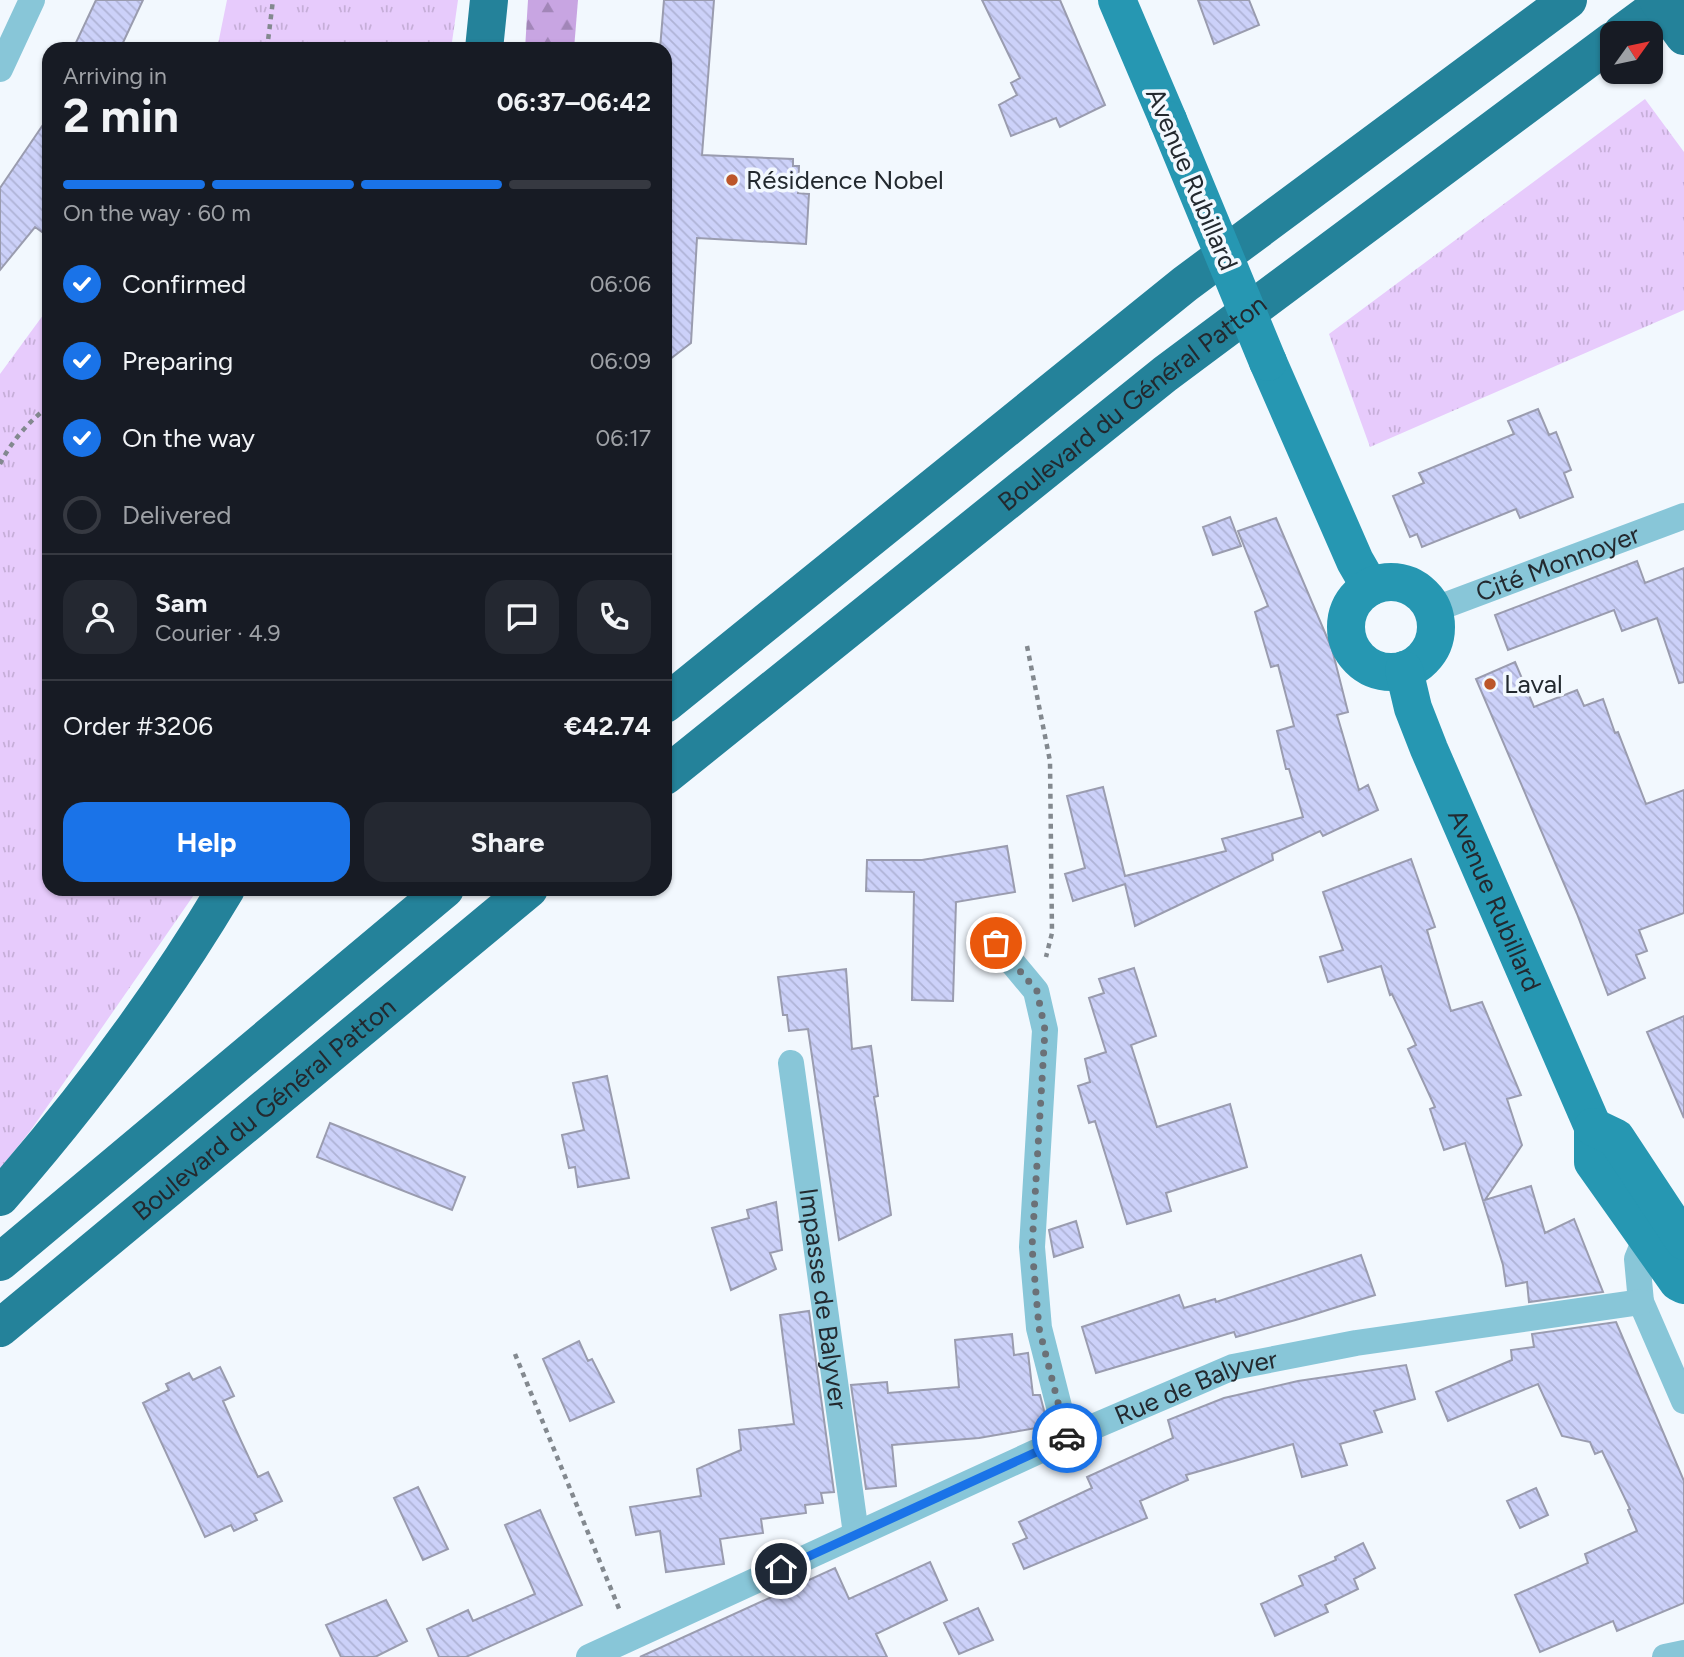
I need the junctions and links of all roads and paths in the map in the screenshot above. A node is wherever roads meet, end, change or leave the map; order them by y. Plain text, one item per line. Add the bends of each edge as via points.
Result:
1 (32, 0) edge
2 (273, 0) edge
3 (480, 0) edge
4 (489, 0) edge
5 (1117, 0) edge
6 (1567, 0) edge
7 (1658, 0) edge
8 (1667, 0) edge
9 (1638, 21) edge
10 (1684, 36) edge
11 (268, 42) edge
12 (478, 42) edge
13 (485, 42) edge
14 (1600, 50) edge
15 (0, 69) edge
16 (42, 411) edge
17 (0, 464) edge
18 (1684, 516) edge
19 (1370, 587) junction
20 (1433, 610) junction
21 (1027, 646) dead end
22 (1404, 670) junction
23 (672, 698) edge
24 (672, 770) edge
25 (222, 896) edge
26 (437, 896) edge
27 (521, 896) edge
28 (996, 943) dead end
29 (1037, 991) junction
30 (792, 1063) dead end
31 (0, 1197) edge
32 (1671, 1232) edge
33 (0, 1262) edge
34 (1684, 1285) edge
35 (1641, 1302) junction
36 (0, 1328) edge
37 (515, 1354) dead end
38 (1684, 1401) edge
39 (1067, 1438) junction
40 (856, 1534) junction
41 (631, 1637) junction
42 (1684, 1653) edge
43 (589, 1657) edge
44 (1665, 1657) edge

1 - 15 street
2 - 11 path
3 - 12 highway
4 - 13 highway
5 - 19 main road, Avenue Rubillard, bridge via 1315,471
6 - 23 highway via 1185,284
7 - 10 highway, bridge
8 - 9 highway
14 - 24 highway, Boulevard du Général Patton via 1165,374
16 - 17 path
18 - 20 street, Cité Monnoyer
19 - 20 main road via 1399,582 1413,587
19 - 22 main road via 1350,608 1346,622 1352,650 1374,669
20 - 22 main road via 1436,624 1428,653
21 - 29 path via 1050,761 1052,933
22 - 32 main road, Avenue Rubillard via 1429,749 1594,1127 1616,1138
25 - 31 highway via 116,1053
26 - 33 highway, Boulevard du Général Patton
27 - 36 highway, Boulevard du Général Patton
28 - 29 street
29 - 39 street via 1045,1030 1032,1247 1039,1328
30 - 40 street, Impasse de Balyver
32 - 34 main road, Avenue Rubillard via 1678,1283
32 - 35 street via 1637,1259
35 - 38 street
35 - 39 street, Rue de Balyver via 1356,1343 1233,1367
37 - 41 path
39 - 40 street, Rue de Balyver
40 - 41 street, Rue de Balyver
41 - 43 street, Rue de Balyver
42 - 44 street

